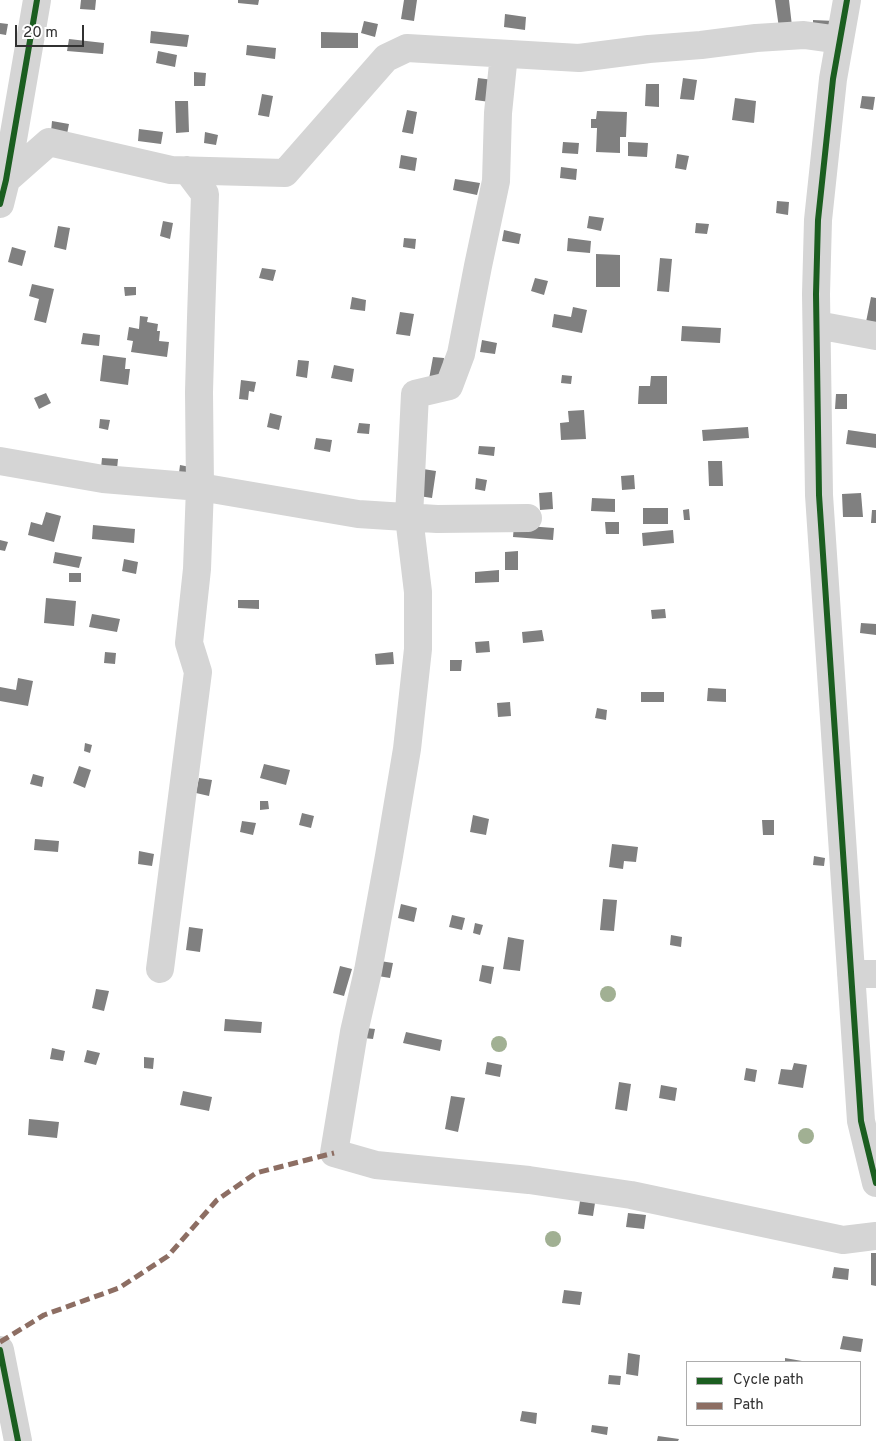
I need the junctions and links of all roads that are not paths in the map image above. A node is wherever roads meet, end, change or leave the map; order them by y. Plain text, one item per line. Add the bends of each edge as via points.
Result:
1 (37, 0) edge
2 (847, 0) edge
3 (840, 40) junction
4 (504, 54) junction
5 (187, 170) junction
6 (2, 188) edge
7 (817, 325) junction
8 (876, 336) edge
9 (0, 461) edge
10 (200, 487) junction
11 (409, 517) junction
12 (528, 518) dead end
13 (160, 969) dead end
14 (864, 974) edge
15 (876, 1183) edge
16 (876, 1236) edge
17 (0, 1350) edge
18 (18, 1441) edge

1 - 6 street
2 - 3 street
3 - 4 street via 804,35 756,38 579,58
3 - 7 street via 818,220
4 - 5 street via 407,48 386,58 285,173
4 - 11 street via 496,182 461,354 449,386 415,394
5 - 6 street via 171,170 49,142
5 - 10 street via 205,194 199,392
7 - 8 street
7 - 14 street via 819,495
9 - 10 street via 104,478
10 - 11 street via 358,514
10 - 13 street via 197,569 188,643 198,672
11 - 12 street
11 - 16 street via 418,592 418,649 407,749 334,1153 376,1165 529,1180 631,1195 843,1240
14 - 15 street via 861,1121
17 - 18 street

